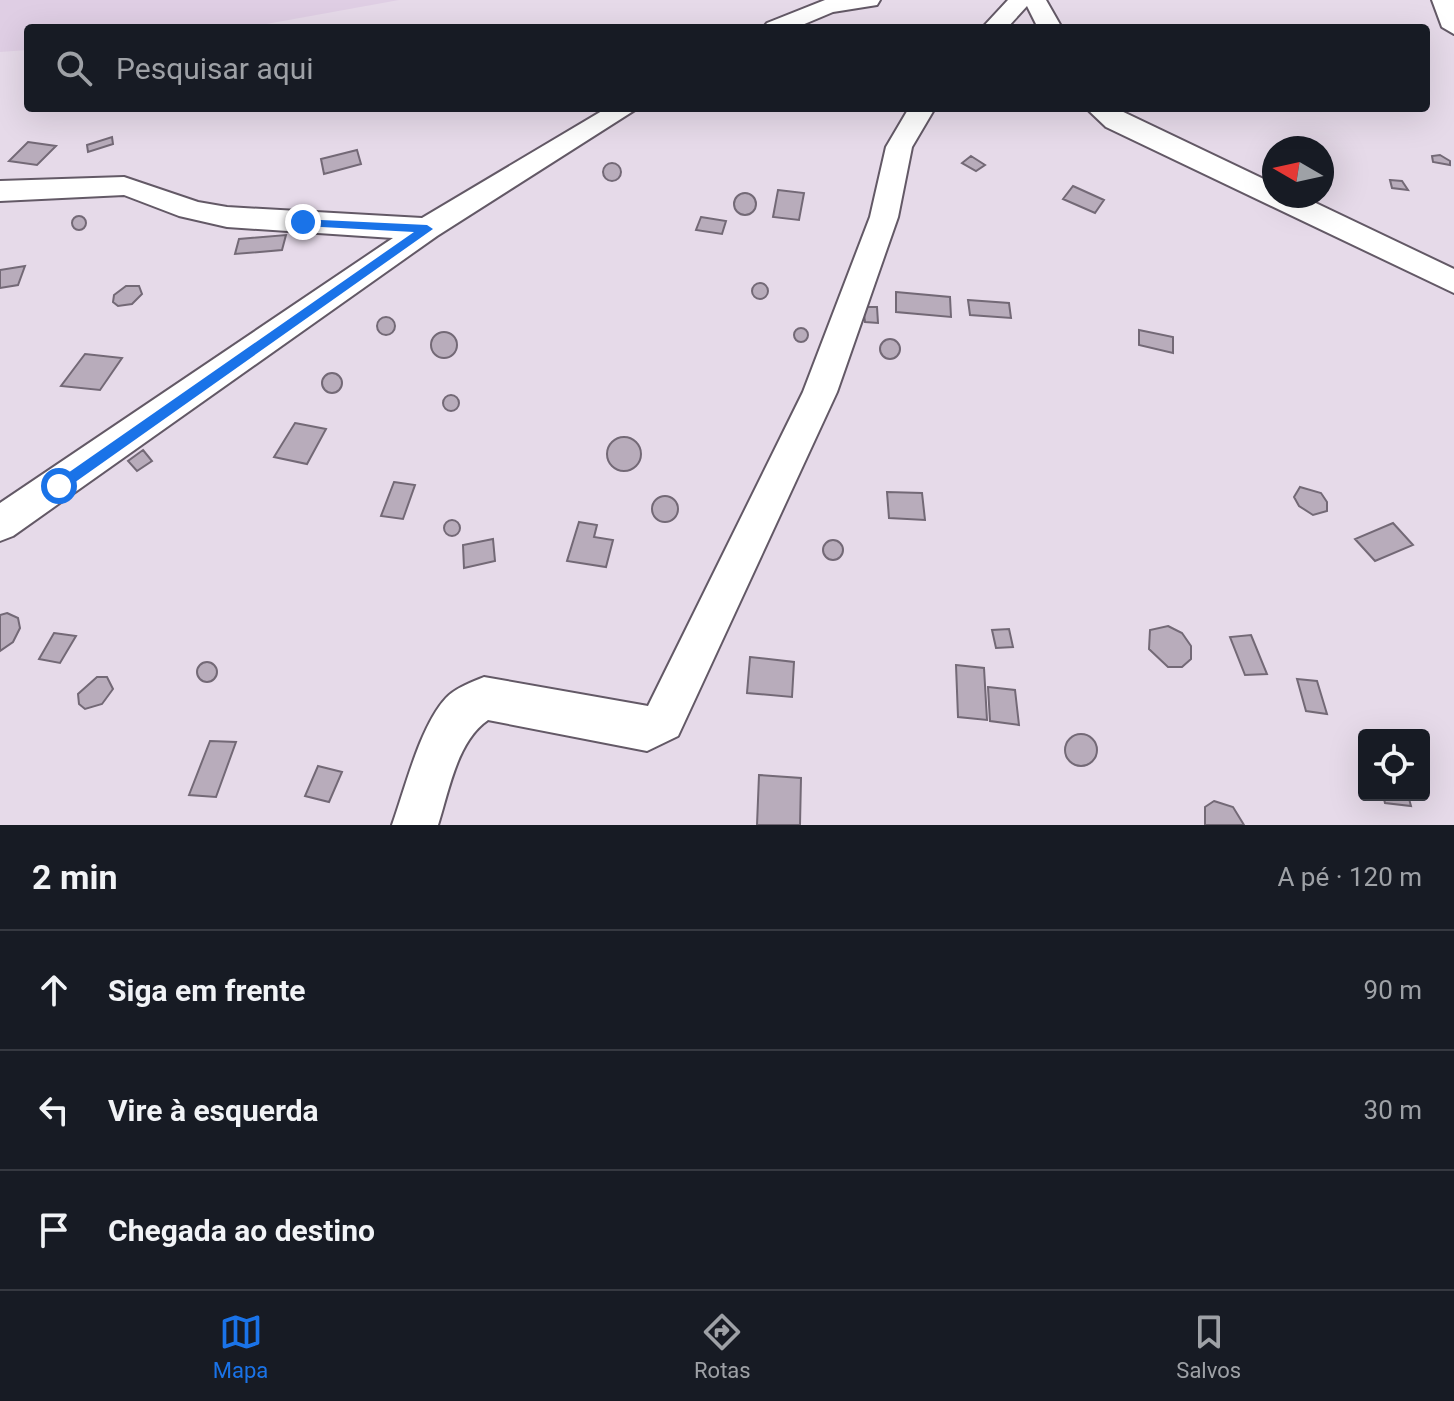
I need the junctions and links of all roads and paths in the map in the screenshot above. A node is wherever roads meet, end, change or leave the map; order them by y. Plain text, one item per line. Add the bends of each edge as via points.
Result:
1 (869, 0) edge
2 (1020, 0) edge
3 (1035, 0) edge
4 (1443, 0) edge
5 (785, 24) edge
6 (998, 24) edge
7 (1048, 24) edge
8 (1454, 27) edge
9 (618, 112) edge
10 (920, 112) edge
11 (1104, 112) edge
12 (1262, 189) edge
13 (0, 191) edge
14 (1302, 208) edge
15 (427, 229) junction
16 (1454, 282) edge
17 (0, 524) edge
18 (415, 825) edge

1 - 5 street via 828,6
2 - 6 street
3 - 7 street
4 - 8 street
9 - 15 street
10 - 18 street via 899,147 884,217 820,392 663,721 647,730 484,698 455,723
11 - 12 street
13 - 15 street via 124,186 196,211 241,218
14 - 16 street
15 - 17 street

